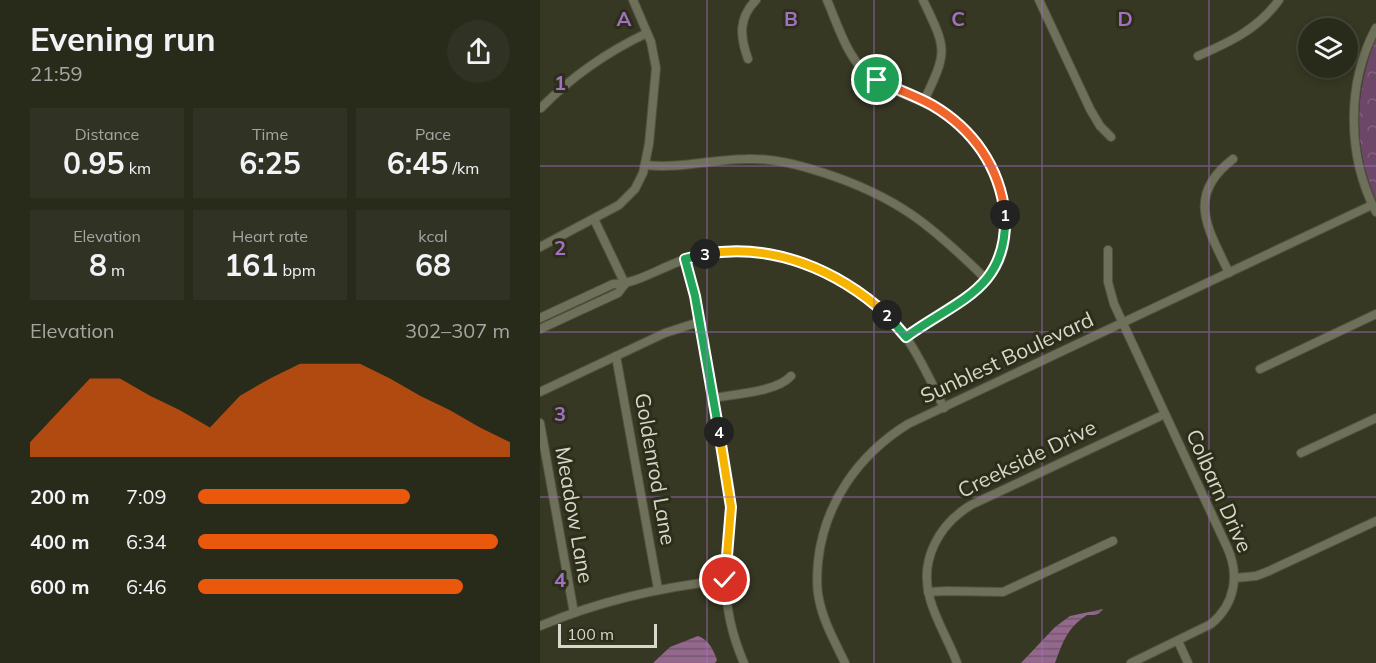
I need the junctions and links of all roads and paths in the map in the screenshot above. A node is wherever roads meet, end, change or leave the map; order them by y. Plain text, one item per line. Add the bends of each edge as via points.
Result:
1 (633, 0) edge
2 (756, 0) edge
3 (827, 0) edge
4 (923, 0) edge
5 (1039, 0) edge
6 (1279, 0) edge
7 (1376, 28) edge
8 (647, 33) junction
9 (1198, 56) dead end
10 (748, 59) dead end
11 (924, 101) junction
12 (541, 108) edge
13 (1111, 137) dead end
14 (1233, 159) dead end
15 (646, 165) junction
16 (1374, 209) edge
17 (594, 219) junction
18 (540, 247) edge
19 (1108, 250) dead end
20 (685, 259) junction
21 (1228, 273) junction
22 (987, 280) junction
23 (625, 284) junction
24 (1376, 314) edge
25 (540, 318) edge
26 (699, 322) junction
27 (1122, 323) junction
28 (540, 329) edge
29 (906, 337) junction
30 (616, 356) junction
31 (1260, 369) dead end
32 (791, 376) dead end
33 (540, 392) edge
34 (713, 398) junction
35 (944, 408) junction
36 (1165, 414) junction
37 (1376, 418) edge
38 (540, 423) edge
39 (1301, 453) dead end
40 (1376, 521) edge
41 (1113, 541) dead end
42 (1235, 578) junction
43 (725, 580) junction
44 (658, 590) junction
45 (928, 592) junction
46 (574, 613) junction
47 (540, 626) edge
48 (1178, 641) junction
49 (744, 663) edge
50 (845, 663) edge
51 (957, 663) edge
52 (1131, 663) edge
53 (1188, 663) edge

1 - 8 street
2 - 10 street via 745,14 741,29
3 - 11 street via 853,56 865,72
4 - 11 street via 943,50
5 - 13 street via 1090,110
6 - 9 street via 1250,30
7 - 16 street via 1358,81 1354,118 1361,176
8 - 12 street via 587,67
8 - 15 street via 656,76
11 - 22 street via 953,119 973,138 990,163 1000,188 1004,246
14 - 21 street via 1213,178 1204,203 1205,223
15 - 17 street via 627,198
15 - 22 street via 765,159 844,180 882,195 911,213
16 - 21 street, Sunblest Boulevard
17 - 18 street
17 - 23 street
19 - 27 street, Colbarn Drive via 1109,288
20 - 23 street
20 - 26 street
20 - 29 street via 717,252 745,252 810,265 860,293
21 - 27 street, Sunblest Boulevard
22 - 29 street
23 - 25 street via 613,284
23 - 28 street via 618,293
24 - 31 street
26 - 30 street via 676,328
26 - 34 street
27 - 35 street, Sunblest Boulevard
27 - 36 street, Colbarn Drive
29 - 35 street
30 - 33 street
30 - 44 street, Goldenrod Lane
32 - 34 street via 776,386
34 - 43 street via 731,507
35 - 50 street, Sunblest Boulevard via 908,424 879,445 848,480 830,515 819,555 818,593 823,616
36 - 42 street, Colbarn Drive via 1230,554
36 - 45 street, Creekside Drive via 962,510 945,525 931,551
37 - 39 street
38 - 46 street, Meadow Lane
40 - 42 street via 1269,572
41 - 45 street via 1003,592
42 - 48 street, Colbarn Drive via 1221,615
43 - 44 street
43 - 49 street via 730,621
44 - 46 street
45 - 51 street, Creekside Drive
46 - 47 street
48 - 52 street, Colbarn Drive
48 - 53 street

